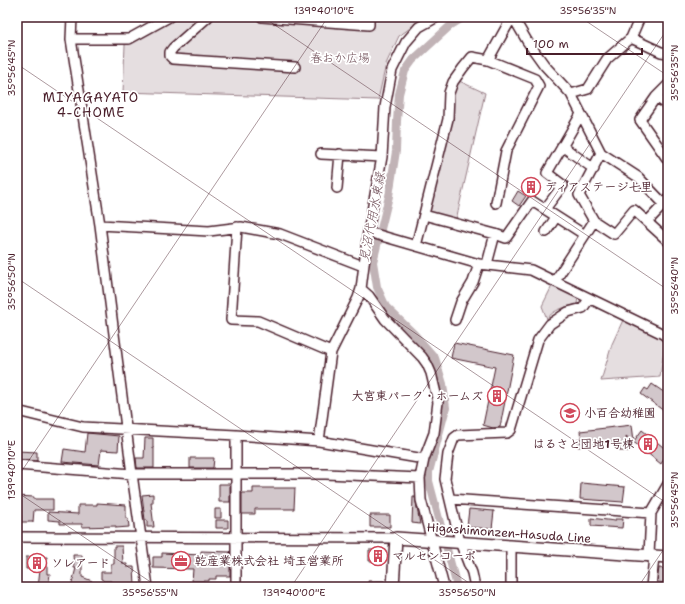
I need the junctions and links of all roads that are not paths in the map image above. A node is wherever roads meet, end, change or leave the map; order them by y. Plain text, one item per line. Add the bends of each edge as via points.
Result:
1 (72, 17) edge
2 (169, 17) edge
3 (208, 17) edge
4 (262, 17) edge
5 (369, 17) edge
6 (437, 17) edge
7 (512, 17) edge
8 (640, 17) edge
9 (631, 38) junction
10 (72, 39) junction
11 (668, 53) edge
12 (488, 60) junction
13 (545, 66) junction
14 (294, 67) dead end
15 (535, 79) junction
16 (668, 85) edge
17 (571, 94) junction
18 (656, 97) junction
19 (668, 105) edge
20 (581, 114) junction
21 (562, 146) junction
22 (601, 153) junction
23 (321, 154) dead end
24 (340, 154) junction
25 (382, 157) junction
26 (668, 160) edge
27 (594, 169) junction
28 (337, 188) dead end
29 (666, 202) edge
30 (496, 203) dead end
31 (545, 209) junction
32 (424, 215) junction
33 (556, 217) junction
34 (594, 221) junction
35 (647, 222) junction
36 (100, 225) junction
37 (236, 227) junction
38 (546, 232) dead end
39 (371, 233) junction
40 (494, 234) junction
41 (585, 235) junction
42 (666, 236) edge
43 (416, 246) junction
44 (483, 264) junction
45 (363, 266) junction
46 (555, 281) junction
47 (361, 289) junction
48 (589, 299) junction
49 (455, 320) dead end
50 (666, 333) edge
51 (331, 352) junction
52 (17, 411) edge
53 (126, 430) junction
54 (236, 435) junction
55 (319, 441) junction
56 (424, 459) junction
57 (17, 465) edge
58 (132, 474) junction
59 (236, 475) junction
60 (420, 478) junction
61 (668, 484) edge
62 (450, 499) junction
63 (651, 513) junction
64 (17, 537) edge
65 (141, 538) junction
66 (236, 538) junction
67 (396, 538) junction
68 (434, 541) junction
69 (455, 542) junction
70 (511, 546) junction
71 (652, 555) junction
72 (668, 557) edge
73 (148, 587) edge
74 (236, 587) edge
75 (393, 587) edge
76 (444, 587) edge
77 (475, 587) edge
78 (511, 587) edge
79 (651, 587) edge

1 - 10 street
2 - 10 street via 129,39
3 - 14 street via 173,48 170,56 173,59
4 - 5 street via 369,25
6 - 25 street via 418,27 406,42 392,70 385,107
7 - 12 street
7 - 13 street
8 - 9 street
9 - 11 street
9 - 17 street via 608,59 588,89
10 - 36 street
12 - 15 street
12 - 32 street via 472,57 453,82 449,93 448,119
13 - 15 street
13 - 17 street
15 - 30 street via 539,86 506,151
16 - 18 street
17 - 20 street
18 - 19 street
18 - 26 street via 640,120
20 - 21 street
20 - 22 street
21 - 27 street
21 - 31 street via 547,173 563,185
22 - 27 street
22 - 29 street via 638,177
23 - 24 street
24 - 25 street
24 - 28 street
25 - 39 street
27 - 34 street via 579,195
29 - 35 street
31 - 33 street
31 - 40 street via 532,201 506,238
32 - 40 street
32 - 43 street
33 - 38 street
33 - 41 street
34 - 35 street via 614,234 634,210
34 - 41 street
35 - 42 street
36 - 37 street via 209,231
36 - 53 street
37 - 45 street via 280,234
37 - 51 street via 231,320 258,321
39 - 43 street
39 - 45 street
40 - 44 street
41 - 46 street
43 - 44 street
44 - 46 street via 531,270
44 - 49 street via 461,302
45 - 47 street
46 - 48 street
47 - 51 street
47 - 56 street via 385,319 422,357 431,373 438,402 434,433
48 - 50 street
48 - 62 street via 583,308 568,312 550,324 538,340 511,430 507,433 458,434 454,438 448,454 445,479
51 - 55 street
52 - 53 street via 83,427
53 - 54 street
53 - 58 street
54 - 55 street
54 - 59 street
55 - 56 street
56 - 60 street
57 - 58 street
58 - 59 street
58 - 65 street
59 - 60 street via 326,474
59 - 66 street
60 - 68 street via 421,500
61 - 63 street
62 - 63 street
62 - 69 street
63 - 71 street
64 - 65 street
65 - 66 street
65 - 73 street
66 - 67 street
66 - 74 street
67 - 68 main road, Higashimonzen-Hasuda Line
67 - 75 main road
68 - 69 main road, Higashimonzen-Hasuda Line
68 - 76 street
69 - 70 main road, Higashimonzen-Hasuda Line
69 - 77 street via 472,573
70 - 71 main road, Higashimonzen-Hasuda Line
70 - 78 street
71 - 72 main road, Higashimonzen-Hasuda Line
71 - 79 street

